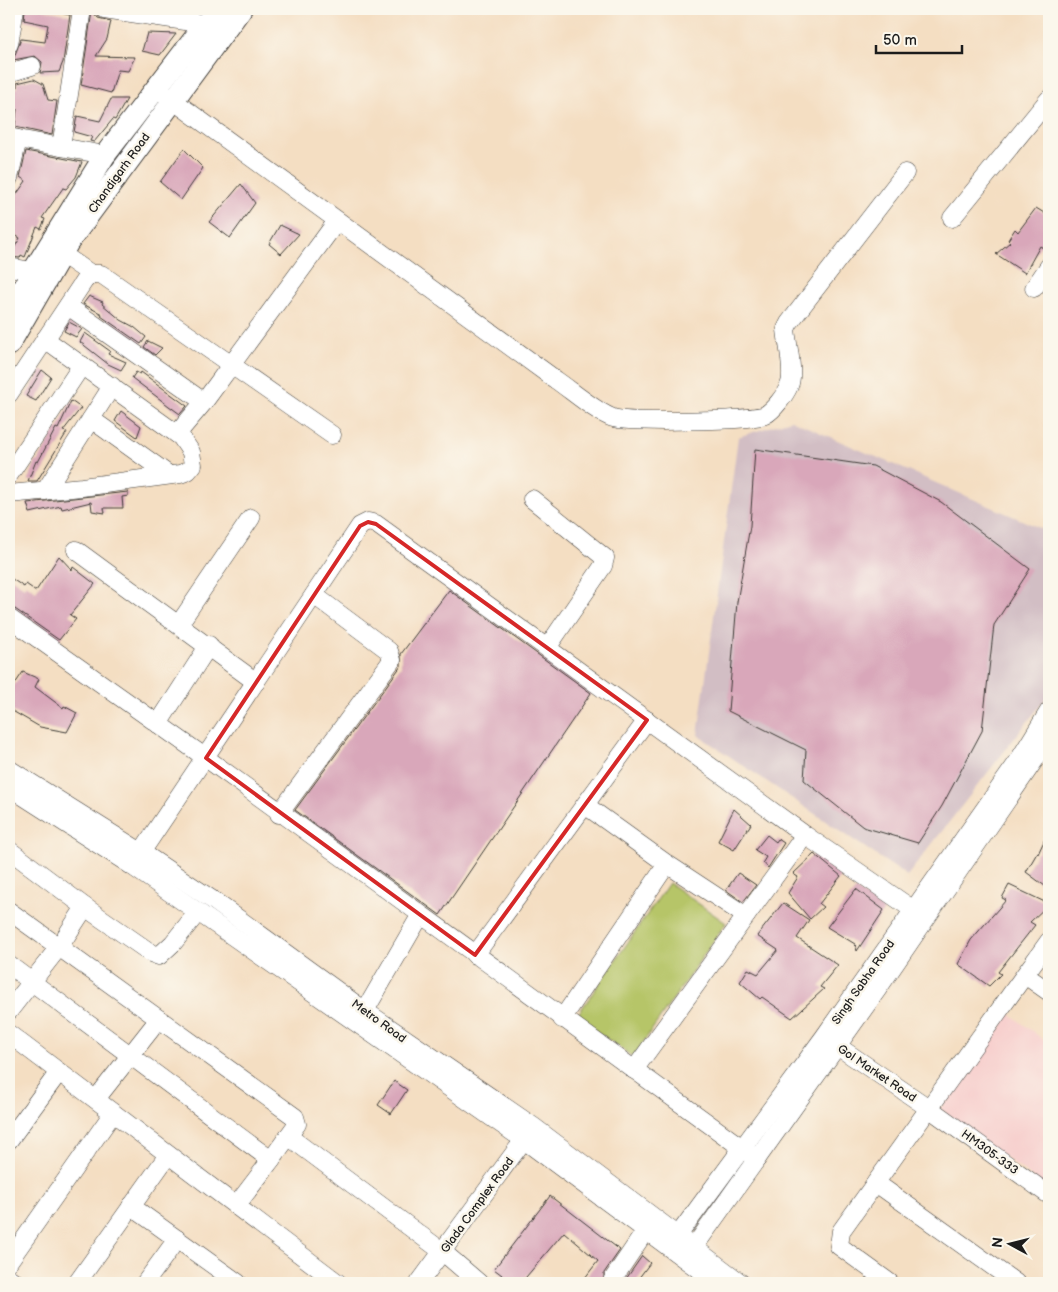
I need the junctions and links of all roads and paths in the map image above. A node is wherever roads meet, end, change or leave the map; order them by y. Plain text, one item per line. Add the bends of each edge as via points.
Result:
1 (14, 9) edge
2 (82, 9) edge
3 (104, 9) edge
4 (241, 9) edge
5 (211, 16) edge
6 (9, 44) edge
7 (32, 66) dead end
8 (9, 73) edge
9 (156, 87) junction
10 (1049, 99) edge
11 (173, 100) junction
12 (14, 138) edge
13 (61, 147) junction
14 (105, 155) junction
15 (905, 173) dead end
16 (9, 178) edge
17 (952, 218) dead end
18 (337, 221) junction
19 (62, 254) junction
20 (1049, 266) edge
21 (9, 267) edge
22 (32, 271) junction
23 (91, 274) junction
24 (1034, 288) dead end
25 (10, 306) edge
26 (68, 306) junction
27 (46, 339) junction
28 (9, 345) edge
29 (232, 363) junction
30 (82, 365) junction
31 (112, 386) junction
32 (9, 394) edge
33 (204, 402) junction
34 (91, 419) junction
35 (177, 434) junction
36 (332, 435) dead end
37 (169, 475) junction
38 (9, 476) edge
39 (45, 491) junction
40 (9, 494) edge
41 (532, 499) dead end
42 (251, 518) dead end
43 (76, 550) dead end
44 (314, 595) junction
45 (9, 618) edge
46 (179, 624) junction
47 (209, 646) junction
48 (547, 648) junction
49 (256, 682) junction
50 (1049, 711) edge
51 (647, 720) junction
52 (158, 724) junction
53 (1049, 739) edge
54 (206, 758) junction
55 (9, 769) edge
56 (9, 787) edge
57 (585, 805) junction
58 (279, 814) junction
59 (805, 835) junction
60 (9, 850) edge
61 (136, 859) junction
62 (667, 864) junction
63 (85, 907) junction
64 (9, 911) edge
65 (198, 912) junction
66 (919, 914) junction
67 (420, 916) junction
68 (746, 916) junction
69 (1049, 942) edge
70 (59, 947) junction
71 (475, 955) junction
72 (9, 965) edge
73 (1025, 975) junction
74 (31, 982) junction
75 (1049, 992) edge
76 (9, 1011) edge
77 (361, 1018) junction
78 (159, 1019) junction
79 (562, 1019) junction
80 (9, 1034) edge
81 (831, 1041) junction
82 (130, 1057) junction
83 (634, 1070) junction
84 (59, 1072) junction
85 (96, 1099) junction
86 (930, 1109) junction
87 (113, 1114) junction
88 (529, 1133) junction
89 (288, 1136) junction
90 (9, 1140) edge
91 (749, 1154) junction
92 (168, 1155) junction
93 (271, 1160) junction
94 (876, 1183) junction
95 (1049, 1196) edge
96 (131, 1206) junction
97 (236, 1206) junction
98 (646, 1230) junction
99 (177, 1239) junction
100 (673, 1241) junction
101 (443, 1252) junction
102 (689, 1254) junction
103 (9, 1261) edge
104 (9, 1278) edge
105 (318, 1278) edge
106 (231, 1281) edge
107 (16, 1283) edge
108 (77, 1283) edge
109 (145, 1283) edge
110 (338, 1283) edge
111 (419, 1283) edge
112 (480, 1283) edge
113 (616, 1283) edge
114 (717, 1283) edge
115 (742, 1283) edge
116 (890, 1283) edge
117 (1016, 1283) edge

1 - 6 street
2 - 13 street
3 - 5 street
4 - 11 main road, Chandigarh Road
5 - 9 main road, Chandigarh Road
7 - 8 street
9 - 11 street
9 - 14 main road, Chandigarh Road
10 - 17 street
11 - 18 street
11 - 19 main road, Chandigarh Road
12 - 13 street
12 - 16 street
13 - 14 street
14 - 22 main road, Chandigarh Road
15 - 18 street via 788,323 790,384 772,410 755,417 622,420 609,416
18 - 29 street
19 - 23 street
19 - 28 main road, Chandigarh Road
20 - 24 street
21 - 22 street
22 - 25 main road, Chandigarh Road
23 - 26 street
23 - 29 street via 101,274
26 - 27 street
26 - 33 street
27 - 30 street
27 - 32 street
29 - 33 street
29 - 36 street
30 - 31 street
30 - 38 street
31 - 34 street
31 - 35 street
33 - 35 street
34 - 37 street
34 - 39 street
35 - 37 street via 194,461 188,471
37 - 39 street
39 - 40 street
41 - 48 street via 605,558
42 - 46 street
43 - 46 street
44 - 48 street via 360,526 371,522
44 - 49 street
44 - 58 street via 389,651 392,660
45 - 52 street
46 - 47 street
47 - 49 street
47 - 52 street
48 - 51 street
49 - 54 street
50 - 66 street, Singh Sabha Road
51 - 57 street
51 - 59 street
52 - 54 street
53 - 66 street, Singh Sabha Road
54 - 58 street
54 - 61 street
55 - 61 street, Metro Road
56 - 61 street, Metro Road
57 - 62 street
57 - 71 street
58 - 67 street
59 - 66 street
59 - 68 street
60 - 63 street
61 - 65 street, Metro Road
61 - 77 street, Metro Road via 214,901
62 - 68 street
62 - 79 street
63 - 65 street via 160,956
63 - 70 street
64 - 70 street
65 - 77 street, Metro Road
66 - 81 street, Singh Sabha Road
67 - 71 street
67 - 77 street
68 - 83 street
69 - 73 street
70 - 74 street
70 - 78 street
71 - 79 street
72 - 74 street
73 - 75 street
73 - 86 street
74 - 76 street
74 - 82 street
77 - 88 street, Metro Road
78 - 82 street
78 - 89 street via 296,1117 296,1124
79 - 83 street
80 - 84 street
81 - 86 street, Gol Market Road
81 - 91 street, Singh Sabha Road
82 - 85 street
82 - 93 street
83 - 91 street
84 - 85 street
84 - 90 street
85 - 87 street
86 - 94 street
86 - 95 street, HM305-333
87 - 92 street
87 - 103 street
88 - 98 street, Metro Road
88 - 100 street, Metro Road
88 - 101 street, Glada Complex Road
89 - 93 street
89 - 101 street
91 - 100 street, Singh Sabha Road
91 - 102 street, Singh Sabha Road
92 - 96 street
92 - 97 street
93 - 97 street
94 - 116 street via 841,1231 838,1243
94 - 117 street
96 - 99 street
96 - 108 street
97 - 105 street
98 - 100 street, Metro Road
98 - 113 street via 613,1279
99 - 106 street
99 - 109 street
100 - 102 street, Metro Road
101 - 111 street, Glada Complex Road
101 - 112 street
102 - 114 street, Metro Road
102 - 115 street, Metro Road
104 - 107 street
105 - 110 street

